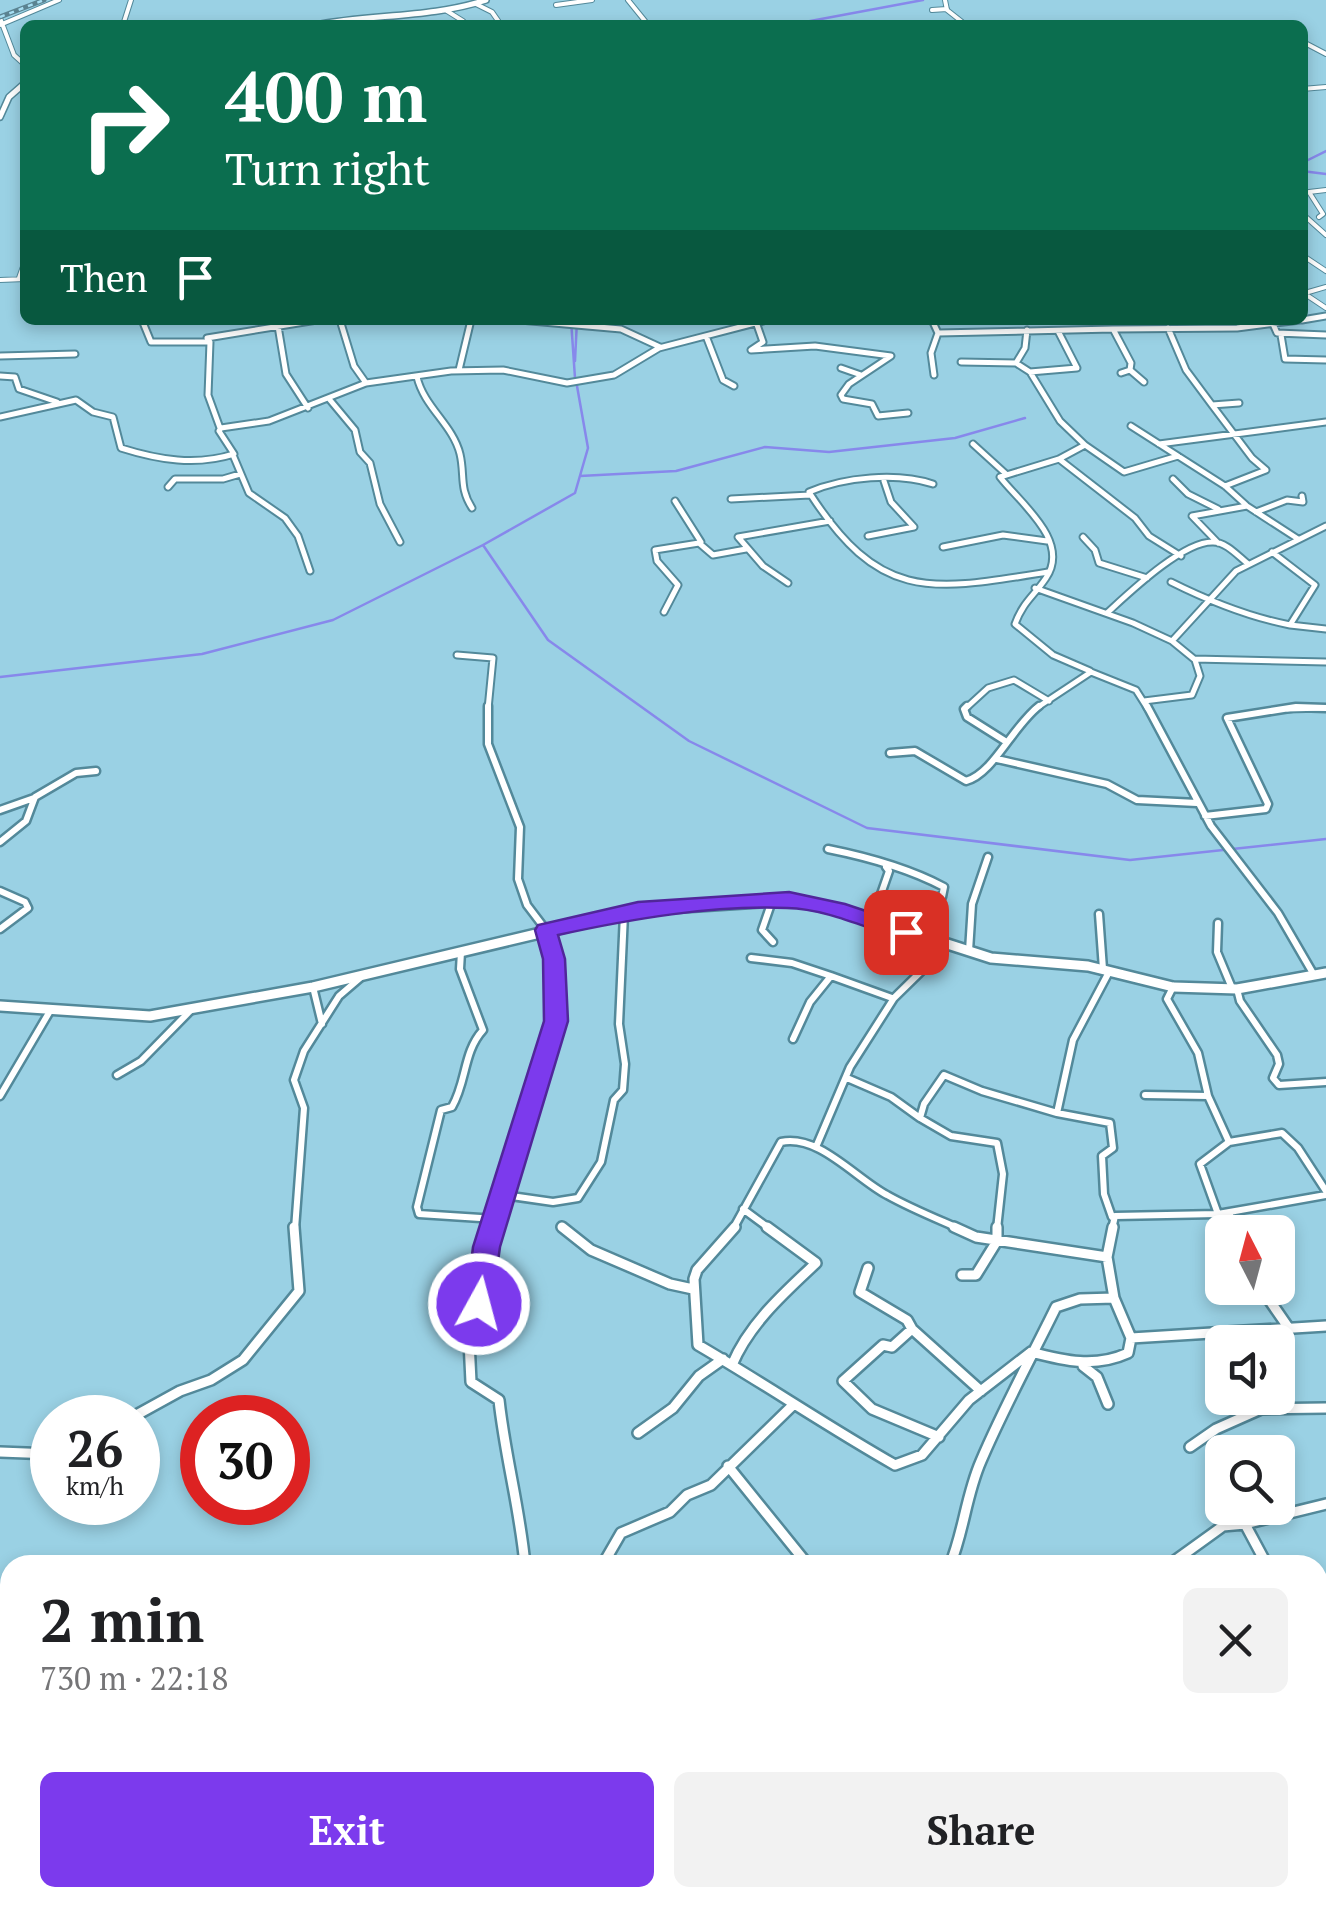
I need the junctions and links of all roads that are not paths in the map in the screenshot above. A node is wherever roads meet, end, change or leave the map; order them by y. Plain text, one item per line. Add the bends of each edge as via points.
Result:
1 (59, 0) edge
2 (130, 0) edge
3 (139, 0) edge
4 (486, 0) edge
5 (592, 0) edge
6 (628, 0) edge
7 (945, 0) edge
8 (476, 4) junction
9 (556, 5) dead end
10 (947, 9) junction
11 (932, 10) dead end
12 (447, 11) junction
13 (373, 16) junction
14 (352, 20) edge
15 (377, 20) edge
16 (459, 20) edge
17 (498, 20) edge
18 (644, 20) edge
19 (960, 20) edge
20 (1, 22) edge
21 (20, 61) edge
22 (3, 103) edge
23 (0, 117) edge
24 (1326, 190) edge
25 (1323, 215) edge
26 (144, 325) edge
27 (270, 325) edge
28 (280, 325) edge
29 (342, 325) edge
30 (470, 325) edge
31 (583, 325) edge
32 (745, 325) edge
33 (757, 325) edge
34 (934, 325) edge
35 (1085, 325) edge
36 (1190, 325) edge
37 (1236, 325) edge
38 (1256, 325) edge
39 (1275, 325) edge
40 (1168, 328) junction
41 (1192, 328) junction
42 (1238, 328) junction
43 (1113, 329) junction
44 (1027, 330) junction
45 (1090, 330) junction
46 (1058, 331) junction
47 (938, 333) junction
48 (1326, 334) edge
49 (1280, 335) junction
50 (706, 336) junction
51 (200, 339) junction
52 (662, 347) junction
53 (76, 354) dead end
54 (0, 356) edge
55 (1326, 360) edge
56 (962, 362) dead end
57 (1016, 363) junction
58 (841, 368) dead end
59 (459, 370) junction
60 (1130, 370) junction
61 (1030, 372) junction
62 (1120, 374) dead end
63 (0, 376) edge
64 (417, 376) junction
65 (862, 376) junction
66 (934, 376) dead end
67 (1144, 382) dead end
68 (366, 383) junction
69 (734, 386) dead end
70 (330, 400) junction
71 (60, 402) junction
72 (1240, 403) dead end
73 (1212, 406) junction
74 (308, 408) junction
75 (908, 413) dead end
76 (0, 418) edge
77 (1326, 422) edge
78 (1131, 426) dead end
79 (220, 428) junction
80 (1233, 434) junction
81 (973, 444) dead end
82 (1159, 444) junction
83 (1085, 445) junction
84 (233, 456) junction
85 (1179, 456) junction
86 (1059, 459) junction
87 (240, 474) junction
88 (1008, 475) junction
89 (1173, 479) dead end
90 (884, 481) junction
91 (934, 484) dead end
92 (1225, 486) junction
93 (168, 487) dead end
94 (811, 496) junction
95 (1302, 496) dead end
96 (731, 499) dead end
97 (675, 501) dead end
98 (1248, 506) junction
99 (472, 508) dead end
100 (1219, 510) junction
101 (1256, 512) junction
102 (830, 520) junction
103 (1326, 527) edge
104 (868, 536) dead end
105 (1083, 537) dead end
106 (1298, 539) junction
107 (1049, 541) junction
108 (400, 542) dead end
109 (1218, 543) junction
110 (702, 544) junction
111 (942, 547) dead end
112 (746, 549) junction
113 (1272, 552) junction
114 (1181, 556) junction
115 (1248, 564) junction
116 (310, 571) dead end
117 (1048, 572) junction
118 (1148, 578) junction
119 (1170, 582) dead end
120 (788, 583) dead end
121 (1035, 588) junction
122 (1208, 600) junction
123 (664, 612) dead end
124 (1107, 613) junction
125 (1290, 624) junction
126 (1326, 628) edge
127 (1172, 642) junction
128 (457, 655) dead end
129 (1194, 659) junction
130 (1326, 662) edge
131 (1090, 672) junction
132 (1049, 700) junction
133 (1144, 701) junction
134 (1326, 708) edge
135 (1005, 741) junction
136 (890, 753) dead end
137 (997, 760) junction
138 (96, 771) dead end
139 (35, 798) junction
140 (1198, 804) junction
141 (0, 810) edge
142 (1205, 816) junction
143 (0, 842) edge
144 (828, 849) dead end
145 (988, 857) dead end
146 (885, 866) junction
147 (0, 891) edge
148 (942, 898) dead end
149 (772, 900) junction
150 (624, 912) junction
151 (1099, 914) dead end
152 (872, 920) junction
153 (1218, 923) dead end
154 (0, 929) edge
155 (546, 930) junction
156 (773, 942) dead end
157 (947, 946) junction
158 (461, 952) junction
159 (969, 952) junction
160 (751, 958) dead end
161 (1106, 970) junction
162 (1326, 973) edge
163 (364, 974) junction
164 (831, 976) junction
165 (1314, 976) junction
166 (313, 987) junction
167 (1173, 987) junction
168 (1234, 989) junction
169 (894, 998) junction
170 (0, 1006) edge
171 (191, 1010) junction
172 (50, 1011) junction
173 (322, 1027) junction
174 (793, 1038) dead end
175 (117, 1075) dead end
176 (846, 1078) junction
177 (1326, 1082) edge
178 (1145, 1095) dead end
179 (0, 1096) edge
180 (1208, 1096) junction
181 (1057, 1113) junction
182 (920, 1118) junction
183 (1229, 1142) junction
184 (816, 1148) junction
185 (1326, 1193) edge
186 (504, 1195) junction
187 (743, 1209) junction
188 (1229, 1212) junction
189 (1218, 1214) junction
190 (1230, 1215) edge
191 (1112, 1217) junction
192 (496, 1219) junction
193 (562, 1227) dead end
194 (997, 1241) junction
195 (1106, 1256) junction
196 (868, 1268) dead end
197 (962, 1275) dead end
198 (692, 1289) junction
199 (1114, 1298) junction
200 (1326, 1326) edge
201 (1295, 1327) edge
202 (912, 1329) junction
203 (1205, 1333) edge
204 (1132, 1338) junction
205 (1031, 1352) junction
206 (722, 1359) junction
207 (732, 1365) junction
208 (1082, 1365) junction
209 (982, 1391) junction
210 (160, 1402) edge
211 (1108, 1404) dead end
212 (793, 1405) junction
213 (1326, 1408) edge
214 (638, 1433) dead end
215 (940, 1437) junction
216 (1190, 1447) dead end
217 (0, 1452) edge
218 (30, 1453) edge
219 (728, 1466) junction
220 (1326, 1504) edge
221 (1295, 1512) edge
222 (1234, 1525) edge
223 (1246, 1525) edge
224 (524, 1555) edge
225 (608, 1555) edge
226 (800, 1555) edge
227 (954, 1555) edge
228 (1183, 1555) edge
229 (1262, 1555) edge

1 - 20 street
2 - 3 street
4 - 8 street
5 - 9 street
6 - 18 street
7 - 10 street
8 - 12 street
8 - 17 street
10 - 11 street
10 - 19 street
12 - 13 street
12 - 16 street
13 - 14 street
13 - 15 street
20 - 21 street
22 - 23 street
24 - 25 street via 1309,192
26 - 51 street via 151,342
27 - 51 street
28 - 74 street via 286,374
29 - 68 street
30 - 59 street
31 - 52 street via 621,329
32 - 50 street
33 - 65 street via 763,342 751,350 815,346 892,356
34 - 47 street
35 - 45 street
36 - 41 street
37 - 42 street
38 - 42 street
39 - 49 street
40 - 41 street
40 - 43 street
40 - 73 street
41 - 42 street
43 - 45 street
43 - 60 street
44 - 46 street
44 - 47 street
44 - 57 street
45 - 46 street
46 - 61 street via 1077,368
47 - 66 street
48 - 49 street
49 - 55 street via 1285,359
50 - 52 street
50 - 69 street via 723,380
51 - 79 street via 210,342 208,395
52 - 59 street via 620,373 574,382
53 - 54 street
56 - 57 street
57 - 61 street
58 - 65 street
59 - 64 street
60 - 62 street
60 - 67 street
61 - 83 street via 1057,418
63 - 71 street via 15,377 19,388
64 - 68 street
64 - 99 street via 422,396 458,450 457,479
65 - 75 street via 848,384 843,399 872,404 878,416
68 - 70 street
70 - 74 street
70 - 108 street via 355,430 382,512
71 - 76 street
71 - 84 street via 76,400 114,417 118,447 142,455 190,461
72 - 73 street
73 - 80 street
74 - 79 street
77 - 80 street
78 - 82 street
79 - 84 street
80 - 82 street
80 - 92 street via 1266,470
81 - 88 street
82 - 85 street
83 - 85 street via 1124,472
83 - 86 street
84 - 87 street
85 - 92 street
86 - 88 street
86 - 114 street
87 - 93 street via 175,479
87 - 116 street via 249,493 298,536
88 - 107 street via 1000,477
89 - 100 street
90 - 91 street
90 - 94 street via 818,488
90 - 104 street via 891,502 914,526
92 - 98 street
94 - 96 street
94 - 102 street
95 - 101 street via 1303,502 1287,500
97 - 110 street
98 - 100 street
98 - 101 street
100 - 109 street via 1192,518
101 - 106 street
102 - 112 street via 742,534
102 - 117 street via 864,556 906,582
103 - 106 street
105 - 118 street via 1099,563
106 - 113 street
107 - 111 street via 1003,535
107 - 117 street
109 - 114 street
109 - 115 street
110 - 112 street via 714,555
110 - 123 street via 654,552 678,585
112 - 120 street
113 - 115 street
113 - 125 street via 1316,584
114 - 118 street
115 - 122 street
117 - 121 street
118 - 124 street
119 - 122 street
121 - 124 street
121 - 131 street via 1015,624 1053,656
122 - 125 street
122 - 127 street
124 - 127 street
125 - 126 street
127 - 129 street
128 - 155 street via 493,658 488,744 520,827 518,879
129 - 130 street
129 - 133 street via 1200,676 1192,695
131 - 132 street
131 - 133 street via 1127,686
132 - 135 street
132 - 135 street via 1014,680 988,688 964,709
133 - 140 street
134 - 142 street via 1227,718 1268,804 1266,810
135 - 137 street
136 - 137 street via 915,751 969,782
137 - 140 street via 1107,784 1129,800
138 - 139 street via 76,774
139 - 141 street
139 - 143 street via 26,821
140 - 142 street
142 - 165 street via 1278,913
144 - 146 street
145 - 159 street via 976,882
146 - 148 street via 938,882
146 - 152 street via 889,872
147 - 154 street via 28,908
149 - 150 street
149 - 152 street
149 - 156 street via 762,930
150 - 155 street
150 - 186 street via 624,1077 601,1162 578,1198 553,1202
151 - 161 street
152 - 157 street
153 - 168 street via 1217,952
155 - 158 street
155 - 186 street via 556,1021
157 - 159 street
157 - 169 street
158 - 163 street
158 - 192 street via 460,970 483,1030 470,1044 462,1088 452,1107 441,1110 417,1207 436,1218
159 - 161 street
160 - 164 street via 792,962
161 - 167 street
161 - 181 street via 1072,1040
162 - 165 street
163 - 166 street
163 - 173 street via 339,996
164 - 169 street
164 - 174 street
165 - 168 street
166 - 171 street
166 - 173 street
167 - 168 street
167 - 180 street via 1167,999 1198,1053
168 - 177 street via 1277,1054 1278,1084
169 - 176 street
170 - 172 street
171 - 172 street via 150,1016
171 - 175 street via 141,1065
172 - 179 street
173 - 210 street via 294,1080 304,1108 292,1217 299,1291 244,1360
176 - 182 street
176 - 184 street
178 - 180 street
180 - 183 street
181 - 182 street via 944,1075
181 - 191 street via 1110,1123 1113,1148 1102,1156
182 - 194 street via 951,1136 998,1144 1004,1174
183 - 185 street via 1282,1133
183 - 189 street via 1200,1164
184 - 187 street via 782,1142
184 - 194 street via 934,1220
185 - 188 street
186 - 192 street
187 - 198 street via 697,1270
187 - 207 street via 816,1263 742,1343
188 - 189 street
188 - 190 street
189 - 191 street
191 - 195 street
192 - 224 street via 470,1332 470,1378 499,1400
193 - 198 street via 587,1252 641,1269 662,1284
194 - 195 street
194 - 197 street via 976,1275
195 - 199 street
196 - 202 street via 860,1292 908,1320
198 - 206 street via 698,1346
199 - 204 street
199 - 205 street via 1056,1307
200 - 201 street
202 - 209 street
202 - 215 street via 843,1381 849,1394
203 - 204 street
204 - 208 street via 1128,1353
205 - 208 street
205 - 209 street
205 - 227 street via 980,1460
206 - 207 street
206 - 214 street
207 - 212 street
208 - 211 street via 1098,1377
209 - 215 street
212 - 215 street via 896,1465 922,1456
212 - 219 street
213 - 216 street via 1261,1409
217 - 218 street
219 - 225 street via 670,1512 621,1533
219 - 226 street
220 - 221 street
222 - 228 street
223 - 229 street

